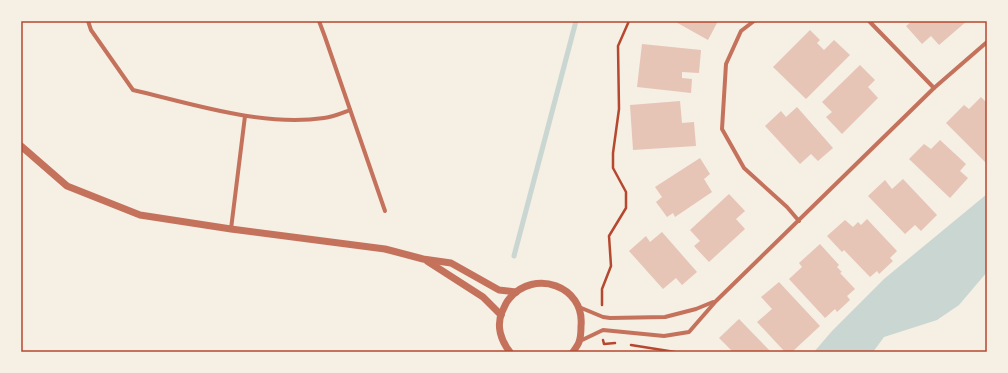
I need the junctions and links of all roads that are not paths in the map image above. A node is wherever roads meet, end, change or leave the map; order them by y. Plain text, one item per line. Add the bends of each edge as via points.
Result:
1 (88, 21) edge
2 (318, 21) edge
3 (754, 21) edge
4 (869, 21) edge
5 (987, 42) edge
6 (934, 88) junction
7 (350, 110) junction
8 (245, 116) junction
9 (21, 146) edge
10 (385, 211) dead end
11 (799, 221) junction
12 (231, 229) junction
13 (423, 259) junction
14 (516, 292) junction
15 (716, 301) junction
16 (578, 307) junction
17 (501, 315) junction
18 (580, 341) junction
19 (510, 352) edge
20 (573, 352) edge

1 - 8 street via 91,30 133,90
2 - 7 street
3 - 11 street via 741,31 726,64 722,129 744,168
4 - 6 street
5 - 6 street
6 - 11 street
7 - 8 street via 325,118 294,120
7 - 10 street
8 - 12 street
9 - 12 street via 67,186 81,192 140,214
11 - 15 street
12 - 13 street via 385,249
13 - 14 street via 451,263 499,290
13 - 17 street via 483,297
14 - 16 street via 528,285 554,285 567,292 577,302
14 - 17 street via 508,300
15 - 16 street via 665,317 610,318
15 - 18 street via 688,332 664,336 603,330
16 - 18 street via 582,316
17 - 19 street via 500,332
18 - 20 street

